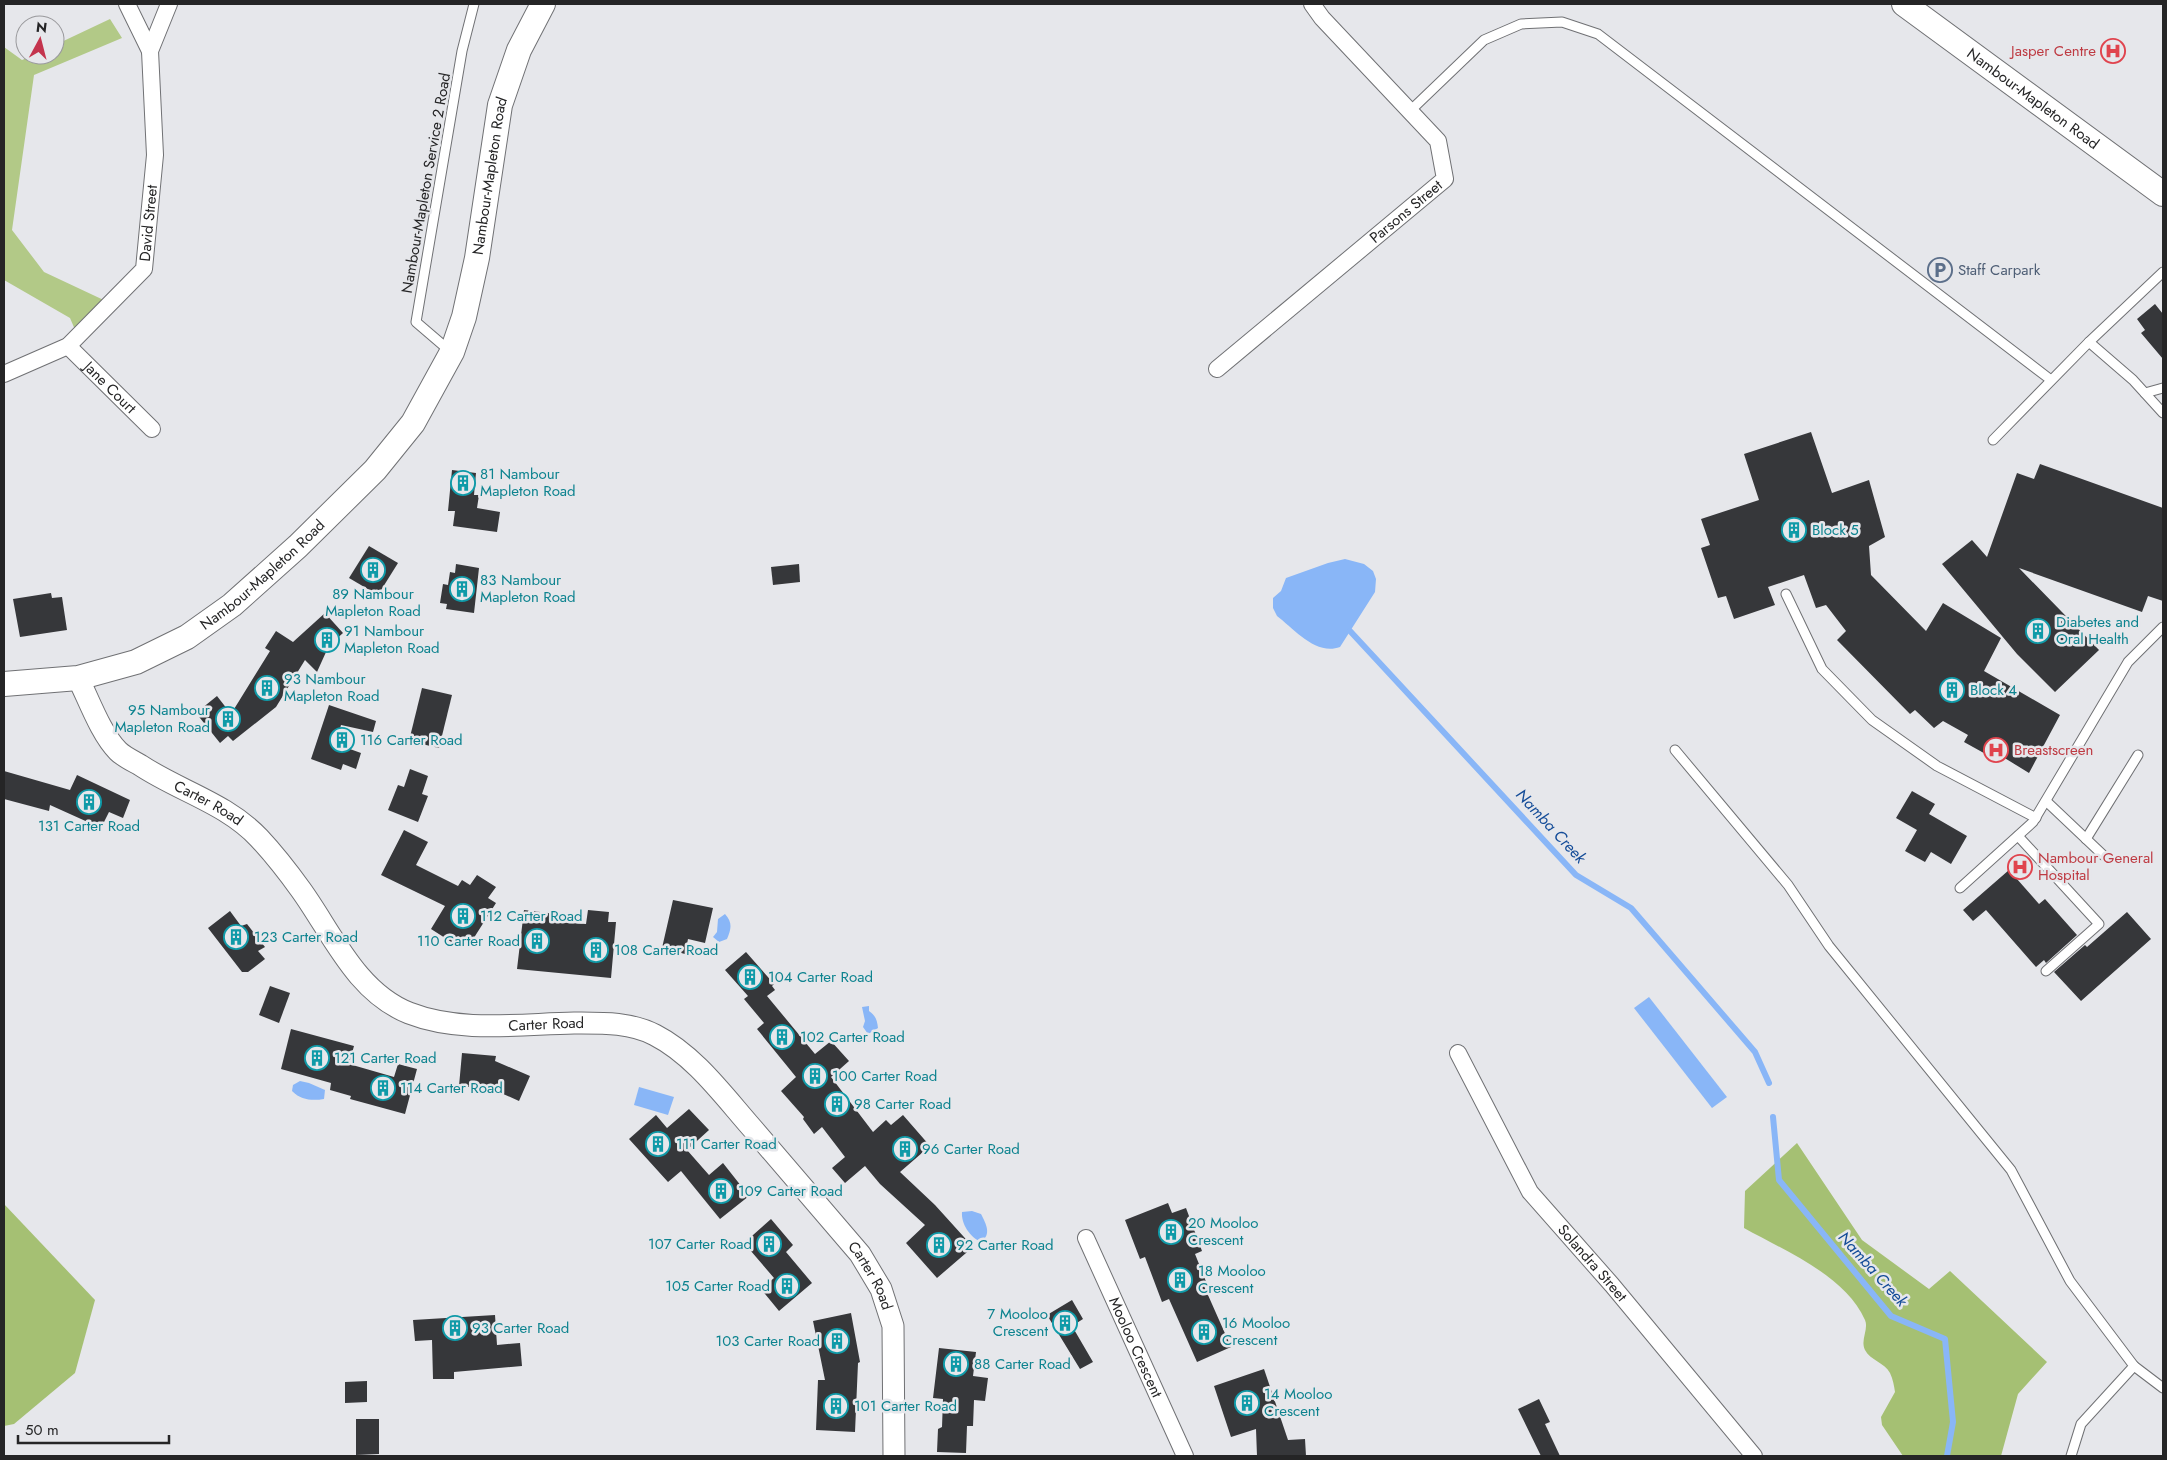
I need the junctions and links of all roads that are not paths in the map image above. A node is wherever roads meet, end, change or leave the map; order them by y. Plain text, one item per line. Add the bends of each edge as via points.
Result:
1 (127, 4) edge
2 (169, 4) edge
3 (474, 4) edge
4 (543, 4) edge
5 (1312, 4) edge
6 (1904, 4) edge
7 (150, 52) junction
8 (1410, 111) junction
9 (2163, 194) edge
10 (2163, 272) edge
11 (2089, 342) junction
12 (68, 346) junction
13 (450, 356) junction
14 (1216, 369) dead end
15 (4, 374) edge
16 (2051, 380) junction
17 (2163, 389) edge
18 (2145, 393) junction
19 (2163, 414) edge
20 (152, 429) dead end
21 (1993, 440) dead end
22 (1786, 594) dead end
23 (2163, 627) edge
24 (78, 678) junction
25 (4, 684) edge
26 (1674, 750) dead end
27 (2138, 755) dead end
28 (2046, 801) junction
29 (2036, 818) junction
30 (2018, 836) junction
31 (2086, 840) junction
32 (2103, 855) dead end
33 (1960, 888) dead end
34 (2046, 970) dead end
35 (1458, 1053) dead end
36 (1086, 1238) dead end
37 (2134, 1366) junction
38 (2163, 1388) edge
39 (894, 1456) edge
40 (1185, 1456) edge
41 (1754, 1456) edge
42 (2071, 1456) edge

1 - 7 street
2 - 7 street, David Street
3 - 13 lane, Nambour-Mapleton Service 2 Road via 462,51 416,322
4 - 13 main road, Nambour-Mapleton Road via 519,50 500,105 477,258 464,316
5 - 8 street, Parsons Street
6 - 9 main road, Nambour-Mapleton Road
7 - 12 street, David Street via 155,155 144,269
8 - 14 street, Parsons Street via 1438,141 1445,179
8 - 16 lane via 1484,40 1521,24 1562,22 1598,34
10 - 11 lane
11 - 16 lane
11 - 18 lane
12 - 15 street, David Street
12 - 20 street, Jane Court
13 - 24 main road, Nambour-Mapleton Road via 413,423 375,470 232,605 187,637 136,662
16 - 21 lane
17 - 18 lane
18 - 19 lane
22 - 29 lane via 1822,669 1872,720 1937,766
23 - 28 lane via 2128,662
24 - 25 main road, Nambour-Mapleton Road
24 - 39 street, Carter Road via 99,723 118,751 177,788 219,806 244,823 302,890 361,978 383,997 408,1012 447,1022 629,1025 655,1035 693,1063 860,1254 881,1289 893,1326
26 - 37 lane via 1788,885 1829,946 2011,1170 2070,1281
27 - 31 lane
28 - 29 lane
28 - 31 lane
29 - 30 lane
30 - 33 lane
30 - 34 lane via 2099,924
31 - 32 lane
35 - 41 street, Solandra Street via 1530,1192
36 - 40 street, Mooloo Crescent
37 - 38 lane
37 - 42 lane via 2082,1424

